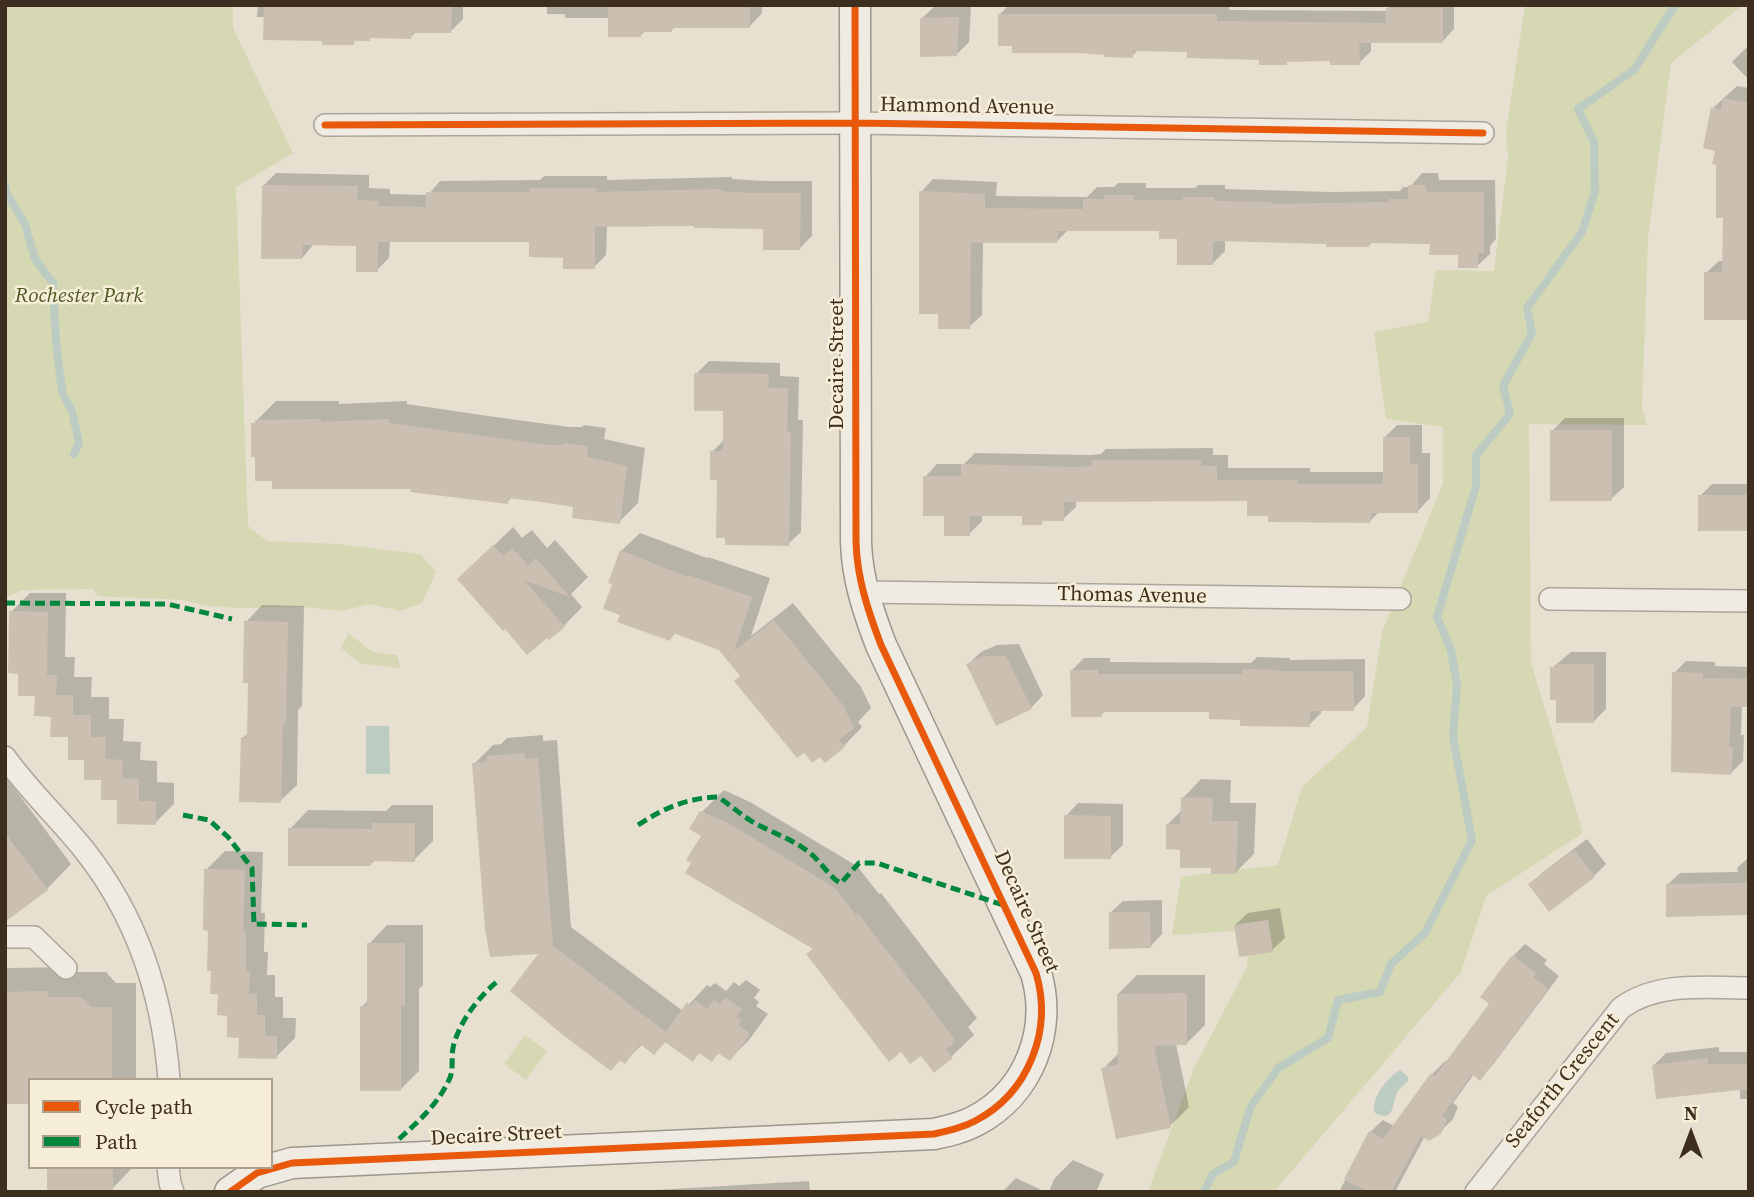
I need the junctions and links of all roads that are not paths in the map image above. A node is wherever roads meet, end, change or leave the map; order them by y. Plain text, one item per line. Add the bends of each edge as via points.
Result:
1 (855, 5) edge
2 (855, 123) junction
3 (325, 125) dead end
4 (1483, 133) dead end
5 (863, 592) junction
6 (1400, 599) dead end
7 (1550, 599) dead end
8 (1749, 601) edge
9 (5, 757) edge
10 (5, 937) edge
11 (66, 968) dead end
12 (1749, 988) edge
13 (169, 1078) edge
14 (273, 1168) edge
15 (168, 1169) edge
16 (271, 1169) edge
17 (173, 1192) edge
18 (230, 1192) edge
19 (1476, 1192) edge

1 - 2 street, Decaire Street
2 - 3 street, Hammond Avenue
2 - 4 street, Hammond Avenue
2 - 5 street, Decaire Street via 856,542
5 - 6 street, Thomas Avenue
5 - 14 street, Decaire Street via 881,645 1039,984 1042,1020 1034,1055 1002,1102 969,1124 919,1135 292,1163
7 - 8 street
9 - 13 street via 85,851 120,905 154,985
10 - 11 street via 34,937
12 - 19 street, Seaforth Crescent via 1661,990 1636,998 1621,1009
15 - 17 street
16 - 18 street, Decaire Street

